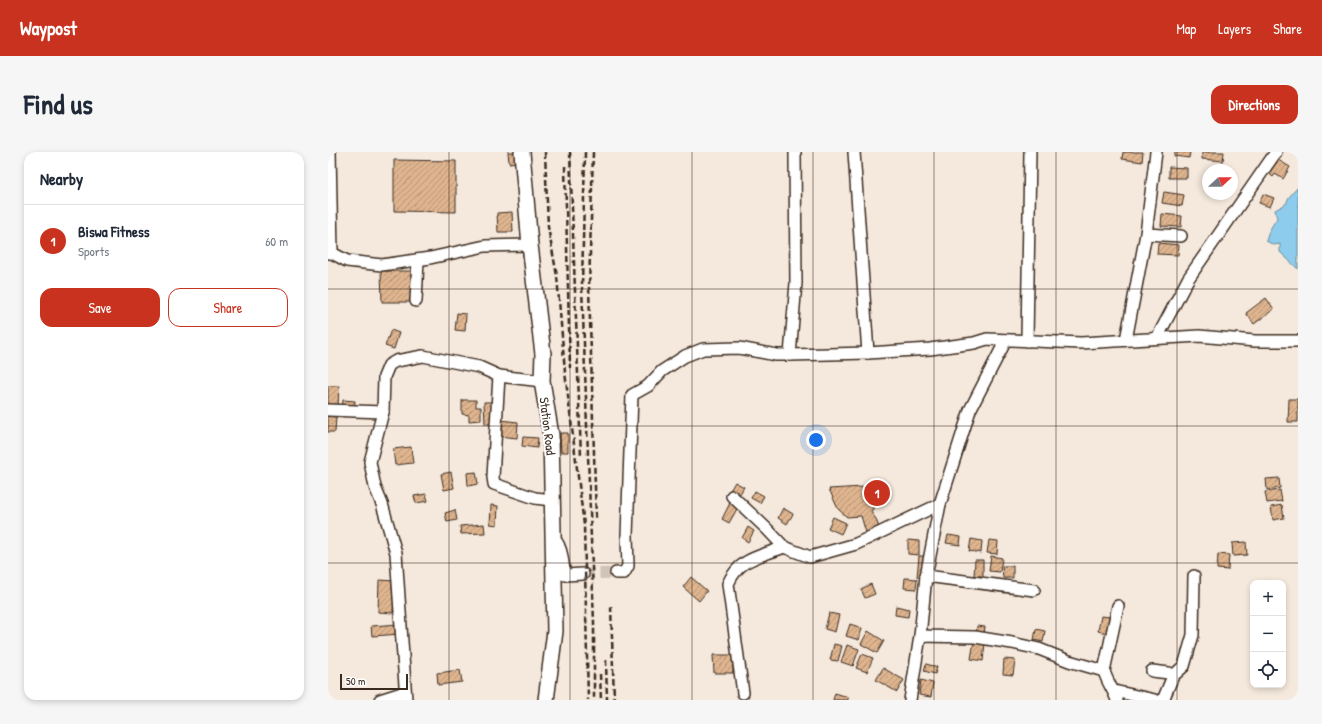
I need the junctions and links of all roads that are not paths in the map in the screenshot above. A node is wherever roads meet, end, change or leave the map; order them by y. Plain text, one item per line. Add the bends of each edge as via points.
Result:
1 (330, 152) edge
2 (522, 152) edge
3 (795, 152) edge
4 (854, 152) edge
5 (1030, 152) edge
6 (1156, 152) edge
7 (1276, 152) edge
8 (1146, 234) junction
9 (1181, 236) dead end
10 (530, 245) junction
11 (330, 253) edge
12 (418, 260) junction
13 (416, 301) dead end
14 (1157, 338) junction
15 (1006, 340) junction
16 (1126, 340) junction
17 (1027, 341) junction
18 (1298, 341) edge
19 (868, 353) junction
20 (790, 355) junction
21 (499, 376) junction
22 (542, 381) junction
23 (328, 410) edge
24 (383, 412) junction
25 (732, 496) dead end
26 (552, 500) junction
27 (940, 504) junction
28 (554, 537) junction
29 (784, 547) junction
30 (616, 573) tunnel mouth
31 (583, 574) tunnel mouth
32 (926, 576) junction
33 (1194, 576) dead end
34 (1034, 590) dead end
35 (1118, 606) dead end
36 (920, 636) junction
37 (1104, 671) junction
38 (1152, 671) dead end
39 (1173, 676) junction
40 (743, 693) dead end
41 (406, 696) edge
42 (1115, 696) edge
43 (380, 700) edge
44 (546, 700) edge
45 (910, 700) edge
46 (1155, 700) edge
47 (1163, 700) edge

1 - 11 street
2 - 10 street, Station Road
3 - 20 street via 796,283
4 - 19 street
5 - 17 street
6 - 8 street
7 - 14 street via 1188,279
8 - 9 street
8 - 16 street
10 - 12 street via 485,246
10 - 22 street, Station Road via 543,354
11 - 12 street via 347,261 370,265
12 - 13 street
14 - 16 street
14 - 18 street via 1199,336 1255,341
15 - 17 street
15 - 19 street via 987,339 930,349
15 - 27 street via 970,410
16 - 17 street via 1081,343
19 - 20 street
20 - 30 street via 739,348 703,349 684,356 662,371 648,386 632,395 628,566 624,573
21 - 22 street
21 - 24 street via 479,367 423,356 396,361 389,365 384,377
21 - 26 street via 494,484 535,498
22 - 26 street, Station Road via 551,435
23 - 24 street
24 - 41 street via 370,462 396,554
25 - 29 street
26 - 28 street, Station Road
27 - 29 street via 856,544 821,554 810,557
27 - 32 street
28 - 31 street via 564,560 565,574
28 - 44 street, Station Road via 555,631
29 - 40 street via 742,563 728,584
32 - 34 street
32 - 36 street
33 - 39 street via 1193,635 1184,666
35 - 37 street
36 - 37 street via 975,637 1012,643
36 - 45 street
37 - 42 street via 1106,681
38 - 39 street
39 - 47 street
41 - 43 street
42 - 46 street

